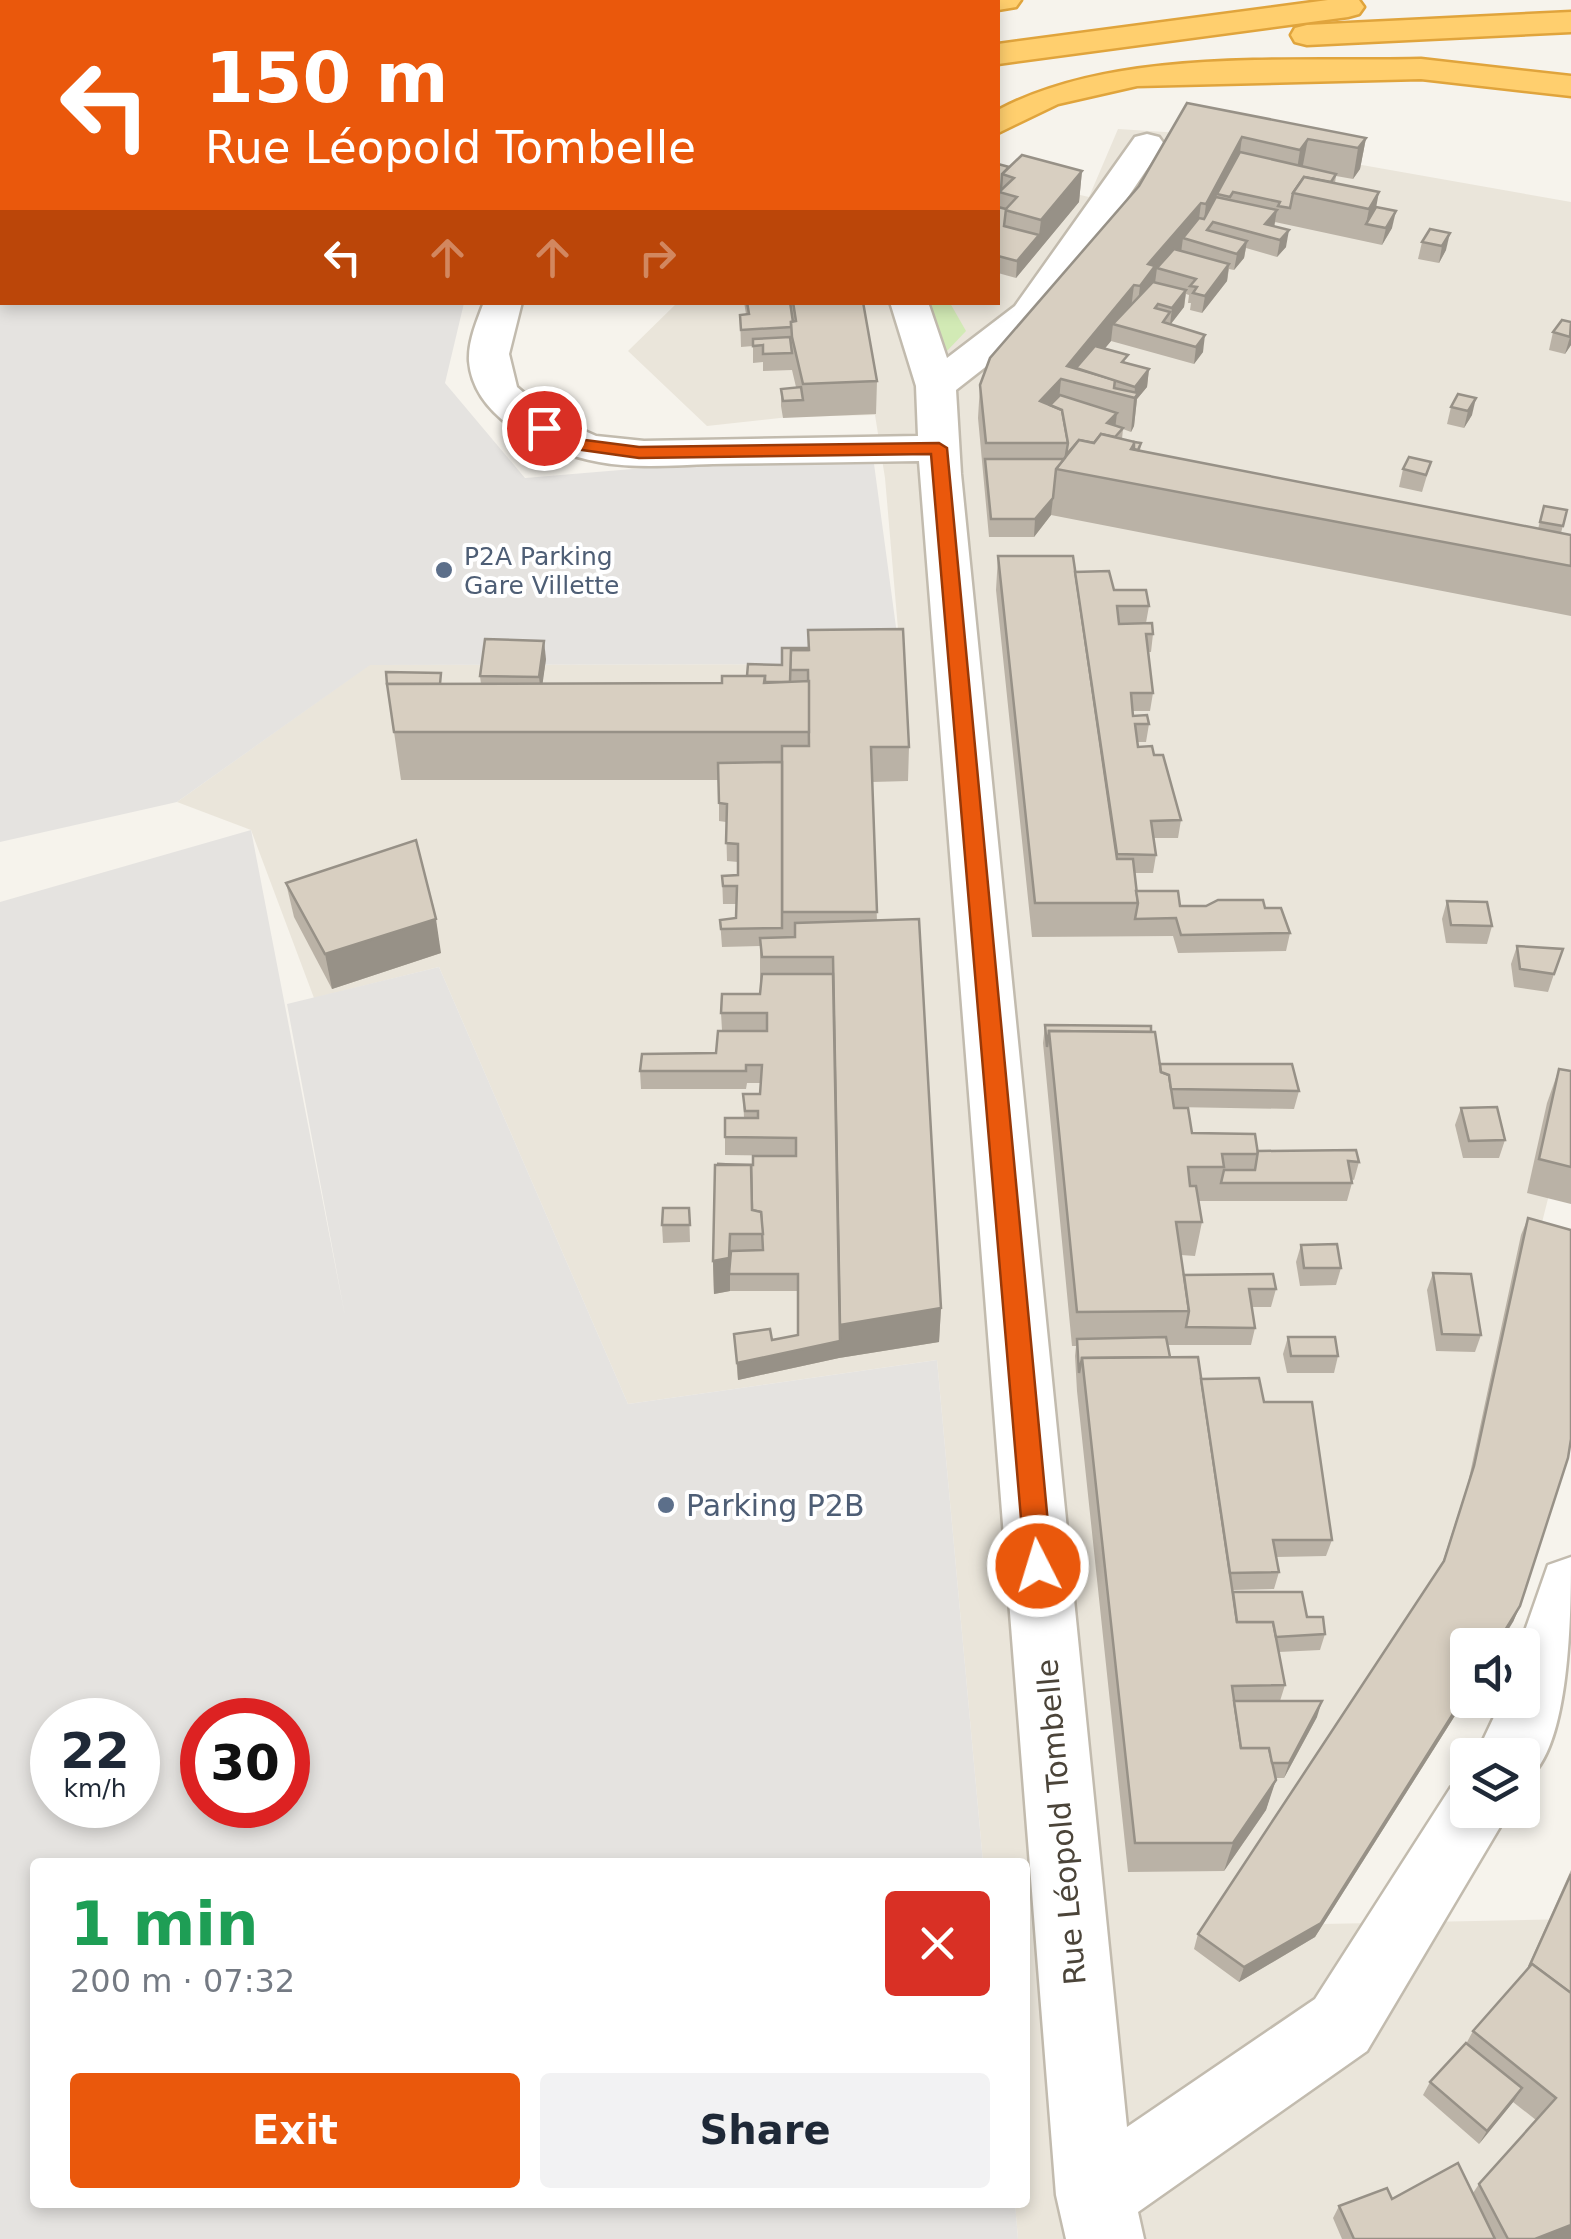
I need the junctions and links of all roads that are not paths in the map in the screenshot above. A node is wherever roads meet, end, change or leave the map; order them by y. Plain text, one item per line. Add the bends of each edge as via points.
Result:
1 (1208, 0) edge
2 (1397, 11) edge
3 (1571, 22) edge
4 (1000, 26) edge
5 (1000, 54) edge
6 (1571, 86) edge
7 (1000, 122) edge
8 (1147, 144) dead end
9 (502, 305) edge
10 (910, 305) edge
11 (1013, 308) edge
12 (936, 386) junction
13 (939, 448) junction
14 (1571, 1585) edge
15 (1521, 1738) edge
16 (1464, 1828) edge
17 (1100, 2217) edge

1 - 4 highway
2 - 3 highway
2 - 5 highway
6 - 7 highway via 1422,69 1137,76 1047,96
8 - 11 street
9 - 13 street via 489,363 498,388 544,428 581,445 639,452
10 - 12 street, Rue Léopold Tombelle
11 - 12 street
12 - 13 street, Rue Léopold Tombelle
13 - 17 street, Rue Léopold Tombelle
14 - 15 street
16 - 17 street via 1341,2025

